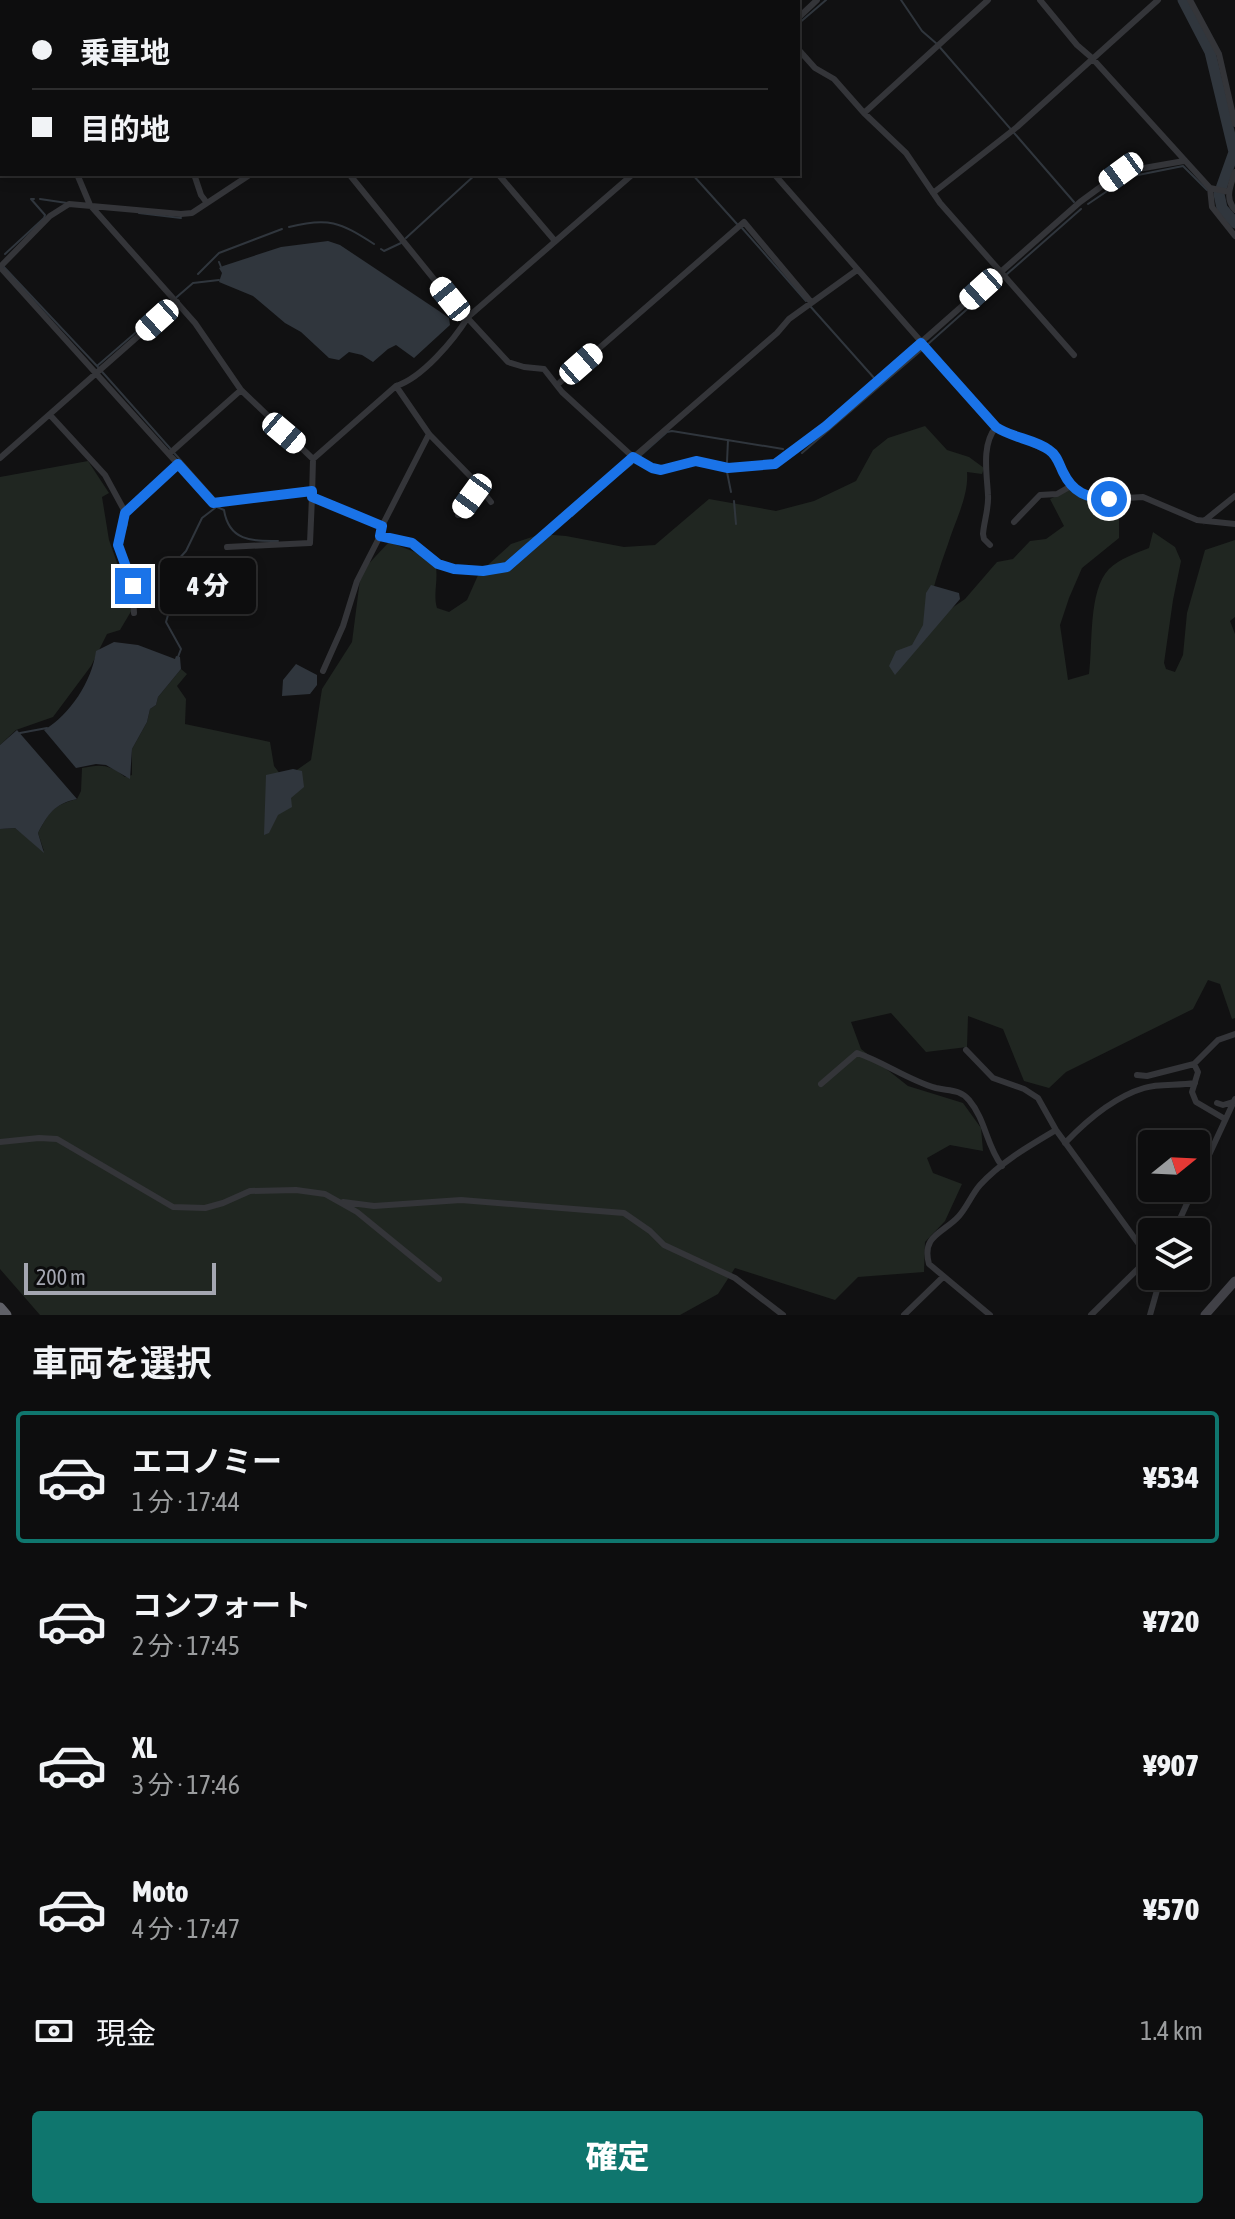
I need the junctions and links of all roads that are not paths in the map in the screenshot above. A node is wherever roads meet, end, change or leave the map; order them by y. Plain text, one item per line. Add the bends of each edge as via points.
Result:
1 (817, 0) edge
2 (988, 0) edge
3 (1040, 0) edge
4 (1158, 0) edge
5 (1190, 0) edge
6 (800, 16) edge
7 (800, 51) edge
8 (1092, 58) junction
9 (864, 113) junction
10 (1235, 124) edge
11 (1184, 161) junction
12 (1235, 172) edge
13 (78, 176) edge
14 (195, 176) edge
15 (248, 176) edge
16 (351, 176) edge
17 (500, 176) edge
18 (631, 176) edge
19 (776, 176) edge
20 (1210, 188) junction
21 (1229, 192) junction
22 (933, 193) junction
23 (206, 201) junction
24 (90, 205) junction
25 (1235, 210) edge
26 (1235, 236) edge
27 (555, 241) junction
28 (1, 266) edge
29 (857, 270) junction
30 (1001, 271) junction
31 (177, 302) junction
32 (811, 302) junction
33 (468, 317) junction
34 (921, 343) junction
35 (1074, 355) dead end
36 (97, 374) junction
37 (558, 384) junction
38 (396, 386) junction
39 (241, 390) junction
40 (50, 415) junction
41 (996, 427) junction
42 (429, 434) junction
43 (169, 454) junction
44 (633, 457) junction
45 (0, 458) edge
46 (313, 459) junction
47 (178, 464) junction
48 (478, 485) junction
49 (1071, 486) junction
50 (312, 494) junction
51 (1235, 496) edge
52 (491, 502) dead end
53 (125, 513) junction
54 (458, 515) dead end
55 (1204, 521) junction
56 (1014, 522) dead end
57 (1235, 524) edge
58 (382, 526) junction
59 (380, 536) junction
60 (990, 545) dead end
61 (227, 547) dead end
62 (134, 613) dead end
63 (323, 671) dead end
64 (1235, 1034) edge
65 (966, 1050) dead end
66 (1194, 1064) junction
67 (1137, 1075) dead end
68 (1195, 1083) junction
69 (821, 1084) dead end
70 (1234, 1102) edge
71 (1217, 1103) dead end
72 (1225, 1119) junction
73 (1056, 1130) junction
74 (0, 1142) edge
75 (1065, 1143) junction
76 (1210, 1152) edge
77 (1002, 1166) junction
78 (339, 1202) junction
79 (1138, 1241) edge
80 (1138, 1269) edge
81 (943, 1277) junction
82 (439, 1279) dead end
83 (1235, 1281) edge
84 (1157, 1290) edge
85 (0, 1308) edge
86 (6, 1315) edge
87 (783, 1315) edge
88 (904, 1315) edge
89 (990, 1315) edge
90 (1091, 1315) edge
91 (1150, 1315) edge
92 (1205, 1315) edge

1 - 6 street
2 - 9 street
3 - 8 street
4 - 8 street
5 - 10 street via 1219,54
7 - 9 street
8 - 11 street
8 - 22 street via 1017,127
9 - 22 street via 906,153
11 - 20 street
11 - 30 street via 1121,172
12 - 21 street
13 - 24 street
14 - 23 street
15 - 23 street
16 - 33 street
17 - 27 street
18 - 27 street
19 - 29 street
20 - 21 street
20 - 26 street via 1212,207
21 - 25 street
22 - 30 street
23 - 24 street via 192,213 181,214
24 - 28 street via 68,204 50,216
24 - 31 street
27 - 33 street
28 - 36 street
29 - 32 street
29 - 34 street
30 - 34 street
30 - 35 street
31 - 36 street
31 - 39 street
32 - 37 street via 744,222
32 - 44 street
33 - 37 street via 508,362 544,369
33 - 38 street via 422,371
34 - 41 street
34 - 44 street via 775,464 728,468 696,461 661,470
36 - 40 street
36 - 43 street
37 - 44 street
38 - 42 street
38 - 46 street
39 - 43 street
39 - 46 street
40 - 45 street
40 - 53 street via 105,475
41 - 49 street via 1053,453
41 - 60 street via 988,445 985,478 983,534
42 - 48 street
42 - 58 street
43 - 47 street
44 - 59 street via 507,567 454,569 438,564 412,543
46 - 50 street
47 - 50 street via 213,503
47 - 53 street
48 - 52 street
48 - 54 street
49 - 55 street via 1093,498 1143,497
49 - 56 street via 1040,495
50 - 58 street
50 - 61 street via 310,543
51 - 55 street
53 - 62 street via 118,545 132,577
55 - 57 street
58 - 59 street
59 - 63 street
64 - 66 street via 1218,1040
65 - 73 street via 986,1074 1038,1098
66 - 67 street
66 - 68 street
68 - 72 street via 1196,1102
68 - 75 street via 1131,1093
69 - 77 street via 857,1053 923,1083 960,1093 981,1117 990,1149
70 - 71 street
70 - 72 street
72 - 76 street
73 - 75 street
73 - 77 street
74 - 78 street via 57,1139 173,1207 205,1208 250,1191 296,1190
75 - 79 street
77 - 81 street via 929,1245 929,1264
78 - 82 street
78 - 87 street via 374,1206 461,1200 624,1213 664,1245 735,1278
80 - 90 street
81 - 88 street
81 - 89 street
83 - 92 main road
84 - 91 street
85 - 86 highway

